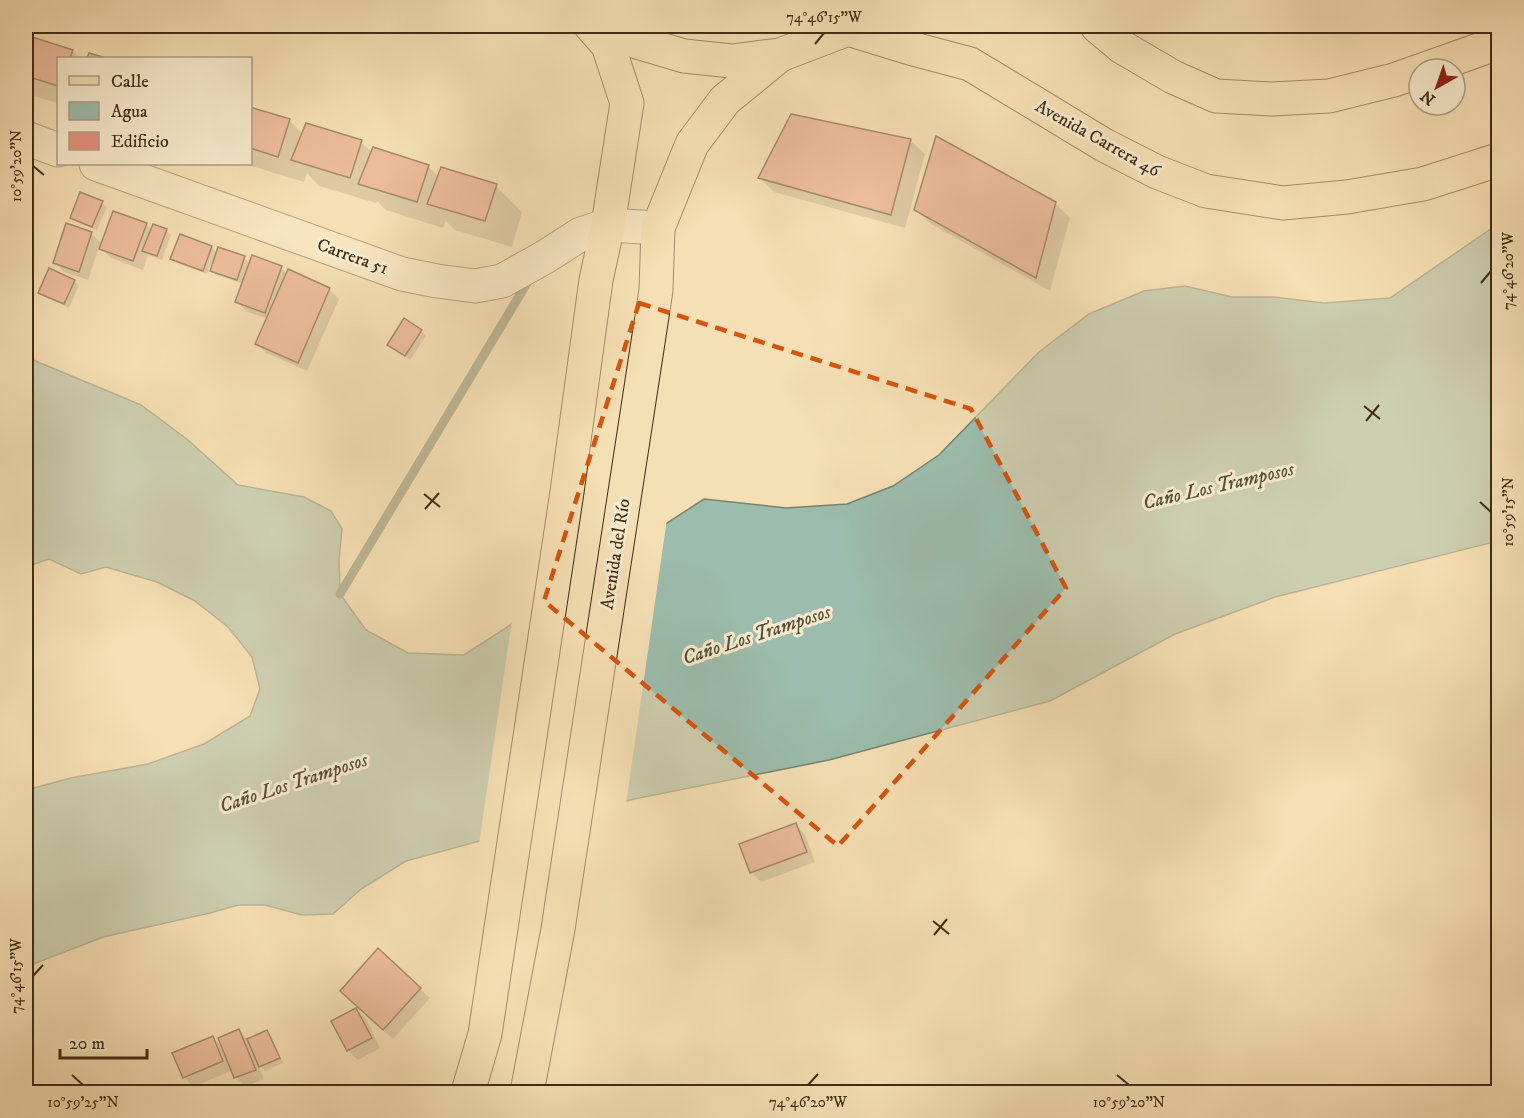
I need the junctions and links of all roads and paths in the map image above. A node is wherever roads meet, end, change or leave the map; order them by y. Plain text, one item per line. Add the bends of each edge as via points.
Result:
1 (591, 26) edge
2 (607, 26) edge
3 (1098, 26) edge
4 (850, 27) edge
5 (1498, 43) edge
6 (780, 55) junction
7 (1459, 57) edge
8 (1407, 75) edge
9 (26, 138) edge
10 (57, 150) edge
11 (1498, 160) edge
12 (99, 165) edge
13 (608, 225) junction
14 (658, 228) junction
15 (468, 1092) edge
16 (527, 1092) edge

1 - 13 main road via 608,45 627,103
2 - 6 main road via 638,42 684,56 732,61
3 - 8 main road via 1122,47 1173,77 1216,96 1329,96
4 - 6 main road
4 - 11 main road, Avenida Carrera 46 via 970,64 1104,145 1206,191 1283,203 1347,197 1423,184
5 - 7 main road
6 - 14 main road, Avenida del Río via 725,100 692,144
9 - 10 street
12 - 13 street, Carrera 51 via 402,274 475,286 502,281 581,234
13 - 14 street
13 - 15 main road via 596,280 485,1034
14 - 16 main road, Avenida del Río via 656,290 562,901

